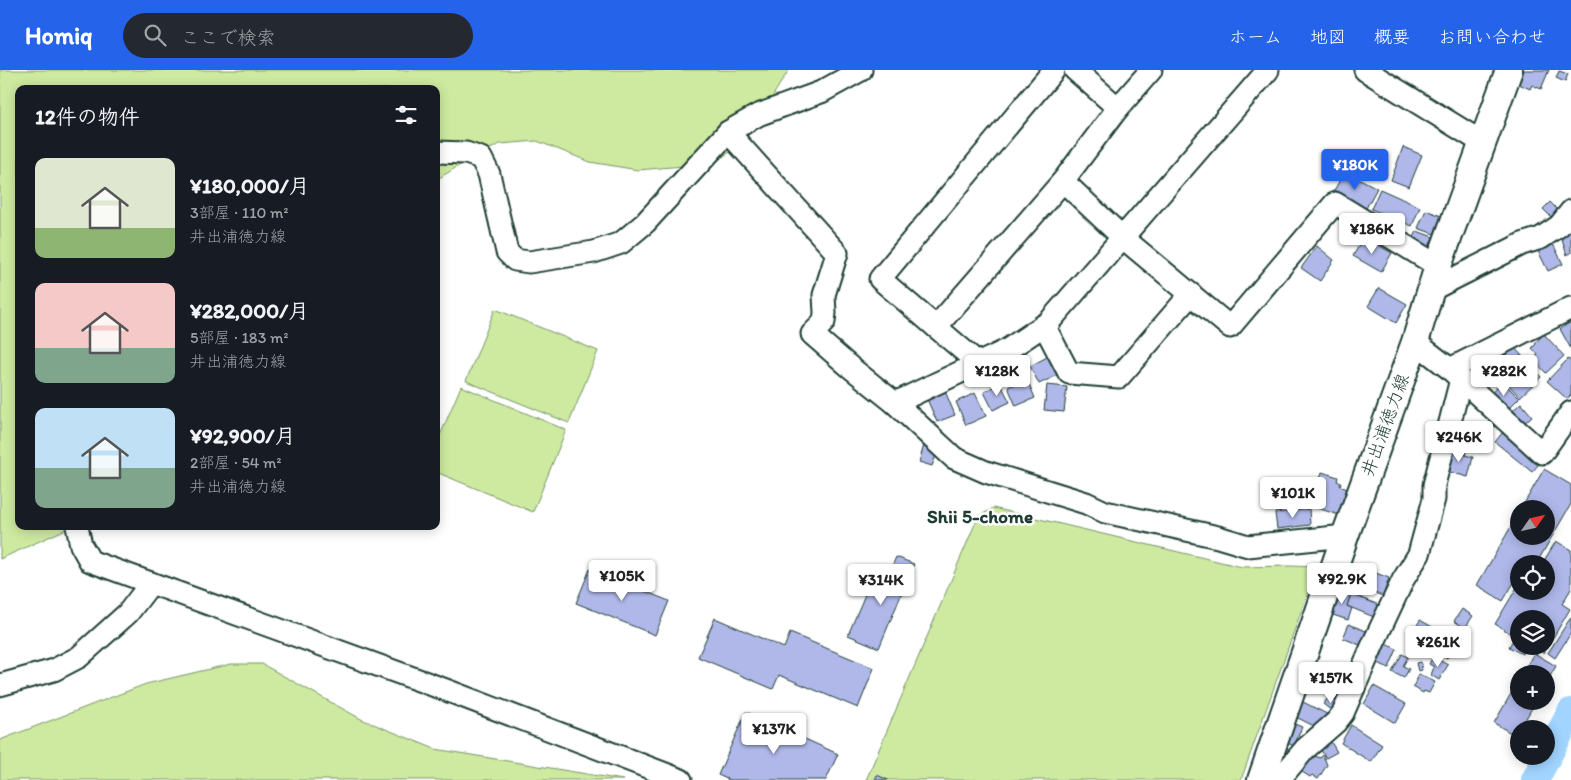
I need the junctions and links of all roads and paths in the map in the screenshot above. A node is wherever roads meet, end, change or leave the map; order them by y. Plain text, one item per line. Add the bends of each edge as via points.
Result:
1 (861, 70) edge
2 (1054, 70) edge
3 (1075, 70) edge
4 (1151, 70) edge
5 (1268, 70) edge
6 (1365, 70) edge
7 (1509, 70) edge
8 (1118, 108) junction
9 (728, 132) junction
10 (1483, 143) junction
11 (440, 152) edge
12 (1063, 181) junction
13 (1571, 211) edge
14 (1122, 237) junction
15 (1435, 278) junction
16 (1191, 294) junction
17 (1571, 308) edge
18 (1044, 325) junction
19 (936, 327) junction
20 (1415, 342) junction
21 (978, 363) junction
22 (1455, 374) junction
23 (895, 403) junction
24 (1571, 412) edge
25 (77, 530) edge
26 (1344, 536) junction
27 (151, 583) junction
28 (0, 685) edge
29 (681, 780) edge
30 (1261, 780) edge
31 (1279, 780) edge

1 - 9 street via 821,92 758,115
2 - 19 street via 880,279
3 - 8 street
4 - 8 street
5 - 14 street
6 - 10 street
7 - 10 main road, 井出浦徳力線
8 - 12 street
9 - 11 street via 645,223 621,243 594,252 530,262 515,260 507,252 489,174 481,158 466,153
9 - 23 street via 837,253 824,295 824,322 812,334
10 - 15 main road, 井出浦徳力線
12 - 14 street
12 - 19 street
13 - 15 street via 1559,226 1541,238
14 - 16 street
14 - 18 street
15 - 16 street via 1335,203 1230,327
15 - 20 main road, 井出浦徳力線
16 - 18 street via 1119,377 1069,373
17 - 22 street
18 - 21 street via 1007,350
19 - 21 street
20 - 22 street
20 - 26 main road, 井出浦徳力線
21 - 23 street
22 - 24 street via 1542,453
22 - 31 street via 1434,499 1419,554 1403,580 1343,714 1305,749
23 - 26 street via 954,458 1105,512 1248,546
25 - 27 street via 90,561
26 - 30 main road, 井出浦徳力線
27 - 28 street via 128,613 79,657 54,670
27 - 29 street via 455,693

